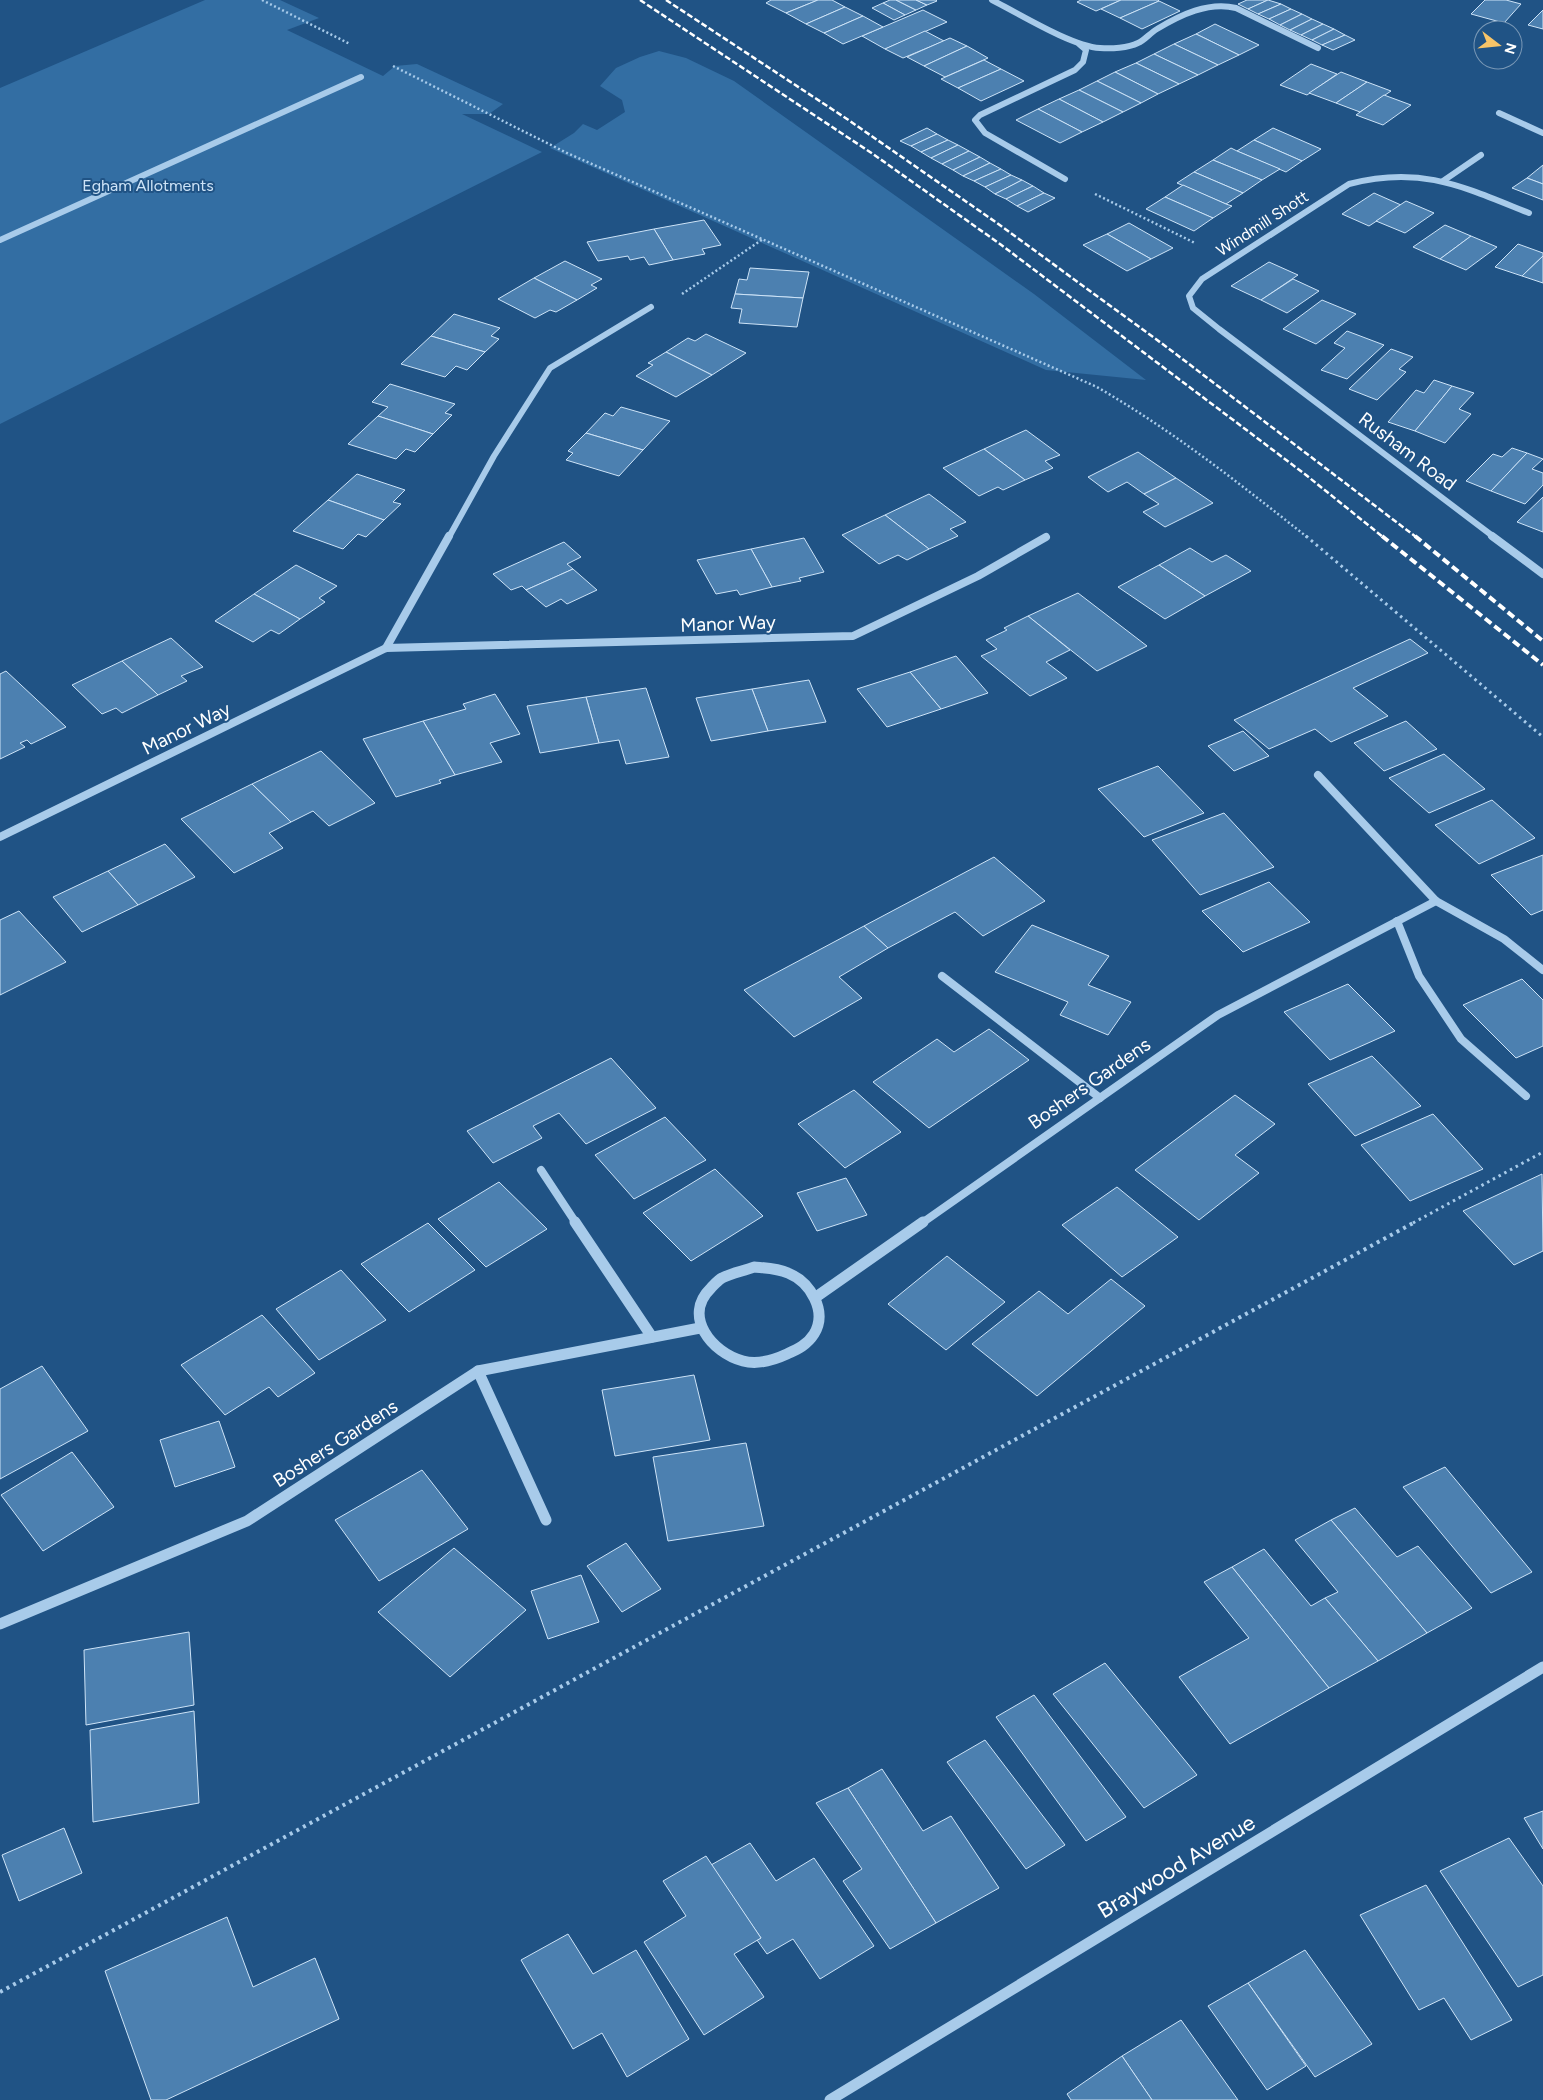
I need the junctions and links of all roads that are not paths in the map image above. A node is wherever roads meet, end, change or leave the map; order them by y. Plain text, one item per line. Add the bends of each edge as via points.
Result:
1 (992, 0) edge
2 (1077, 43) junction
3 (1318, 48) dead end
4 (362, 76) dead end
5 (1500, 113) dead end
6 (1543, 133) edge
7 (1481, 155) dead end
8 (1065, 179) road end
9 (1444, 181) junction
10 (1529, 213) dead end
11 (0, 240) edge
12 (651, 307) road end
13 (1252, 354) joint
14 (1046, 537) dead end
15 (1543, 574) edge
16 (386, 648) junction
17 (1318, 775) dead end
18 (0, 837) edge
19 (1436, 901) junction
20 (1397, 921) junction
21 (1543, 970) edge
22 (942, 976) dead end
23 (1526, 1096) dead end
24 (1100, 1098) junction
25 (541, 1170) dead end
26 (816, 1297) junction
27 (700, 1328) junction
28 (652, 1337) junction
29 (478, 1371) junction
30 (546, 1520) dead end
31 (0, 1624) edge
32 (1543, 1667) edge
33 (830, 2100) edge

1 - 2 street
2 - 3 street via 1099,48 1127,46 1138,43 1156,28 1199,9 1224,5
2 - 8 street via 1086,50 1083,64 975,120 985,133
4 - 11 street
5 - 6 street
7 - 9 street
9 - 10 street, Windmill Shott
9 - 13 street, Windmill Shott via 1430,177 1385,175 1349,184 1202,279 1189,296 1194,308
12 - 16 street via 550,368 494,456
13 - 15 street, Rusham Road
14 - 16 street, Manor Way via 978,576 853,636
16 - 18 street, Manor Way
17 - 19 street
19 - 20 street, Boshers Gardens
19 - 21 street via 1504,939
20 - 23 street via 1418,976 1461,1039
20 - 24 street, Boshers Gardens via 1218,1015
22 - 24 street
24 - 26 street, Boshers Gardens
25 - 28 street
26 - 27 street via 793,1275 775,1268 733,1270 715,1281 703,1295 698,1311
26 - 27 street via 820,1314 816,1330 798,1351 770,1363 748,1363 728,1357 711,1346
27 - 28 street, Boshers Gardens
28 - 29 street, Boshers Gardens
29 - 30 street
29 - 31 street, Boshers Gardens via 247,1521
32 - 33 street, Braywood Avenue

